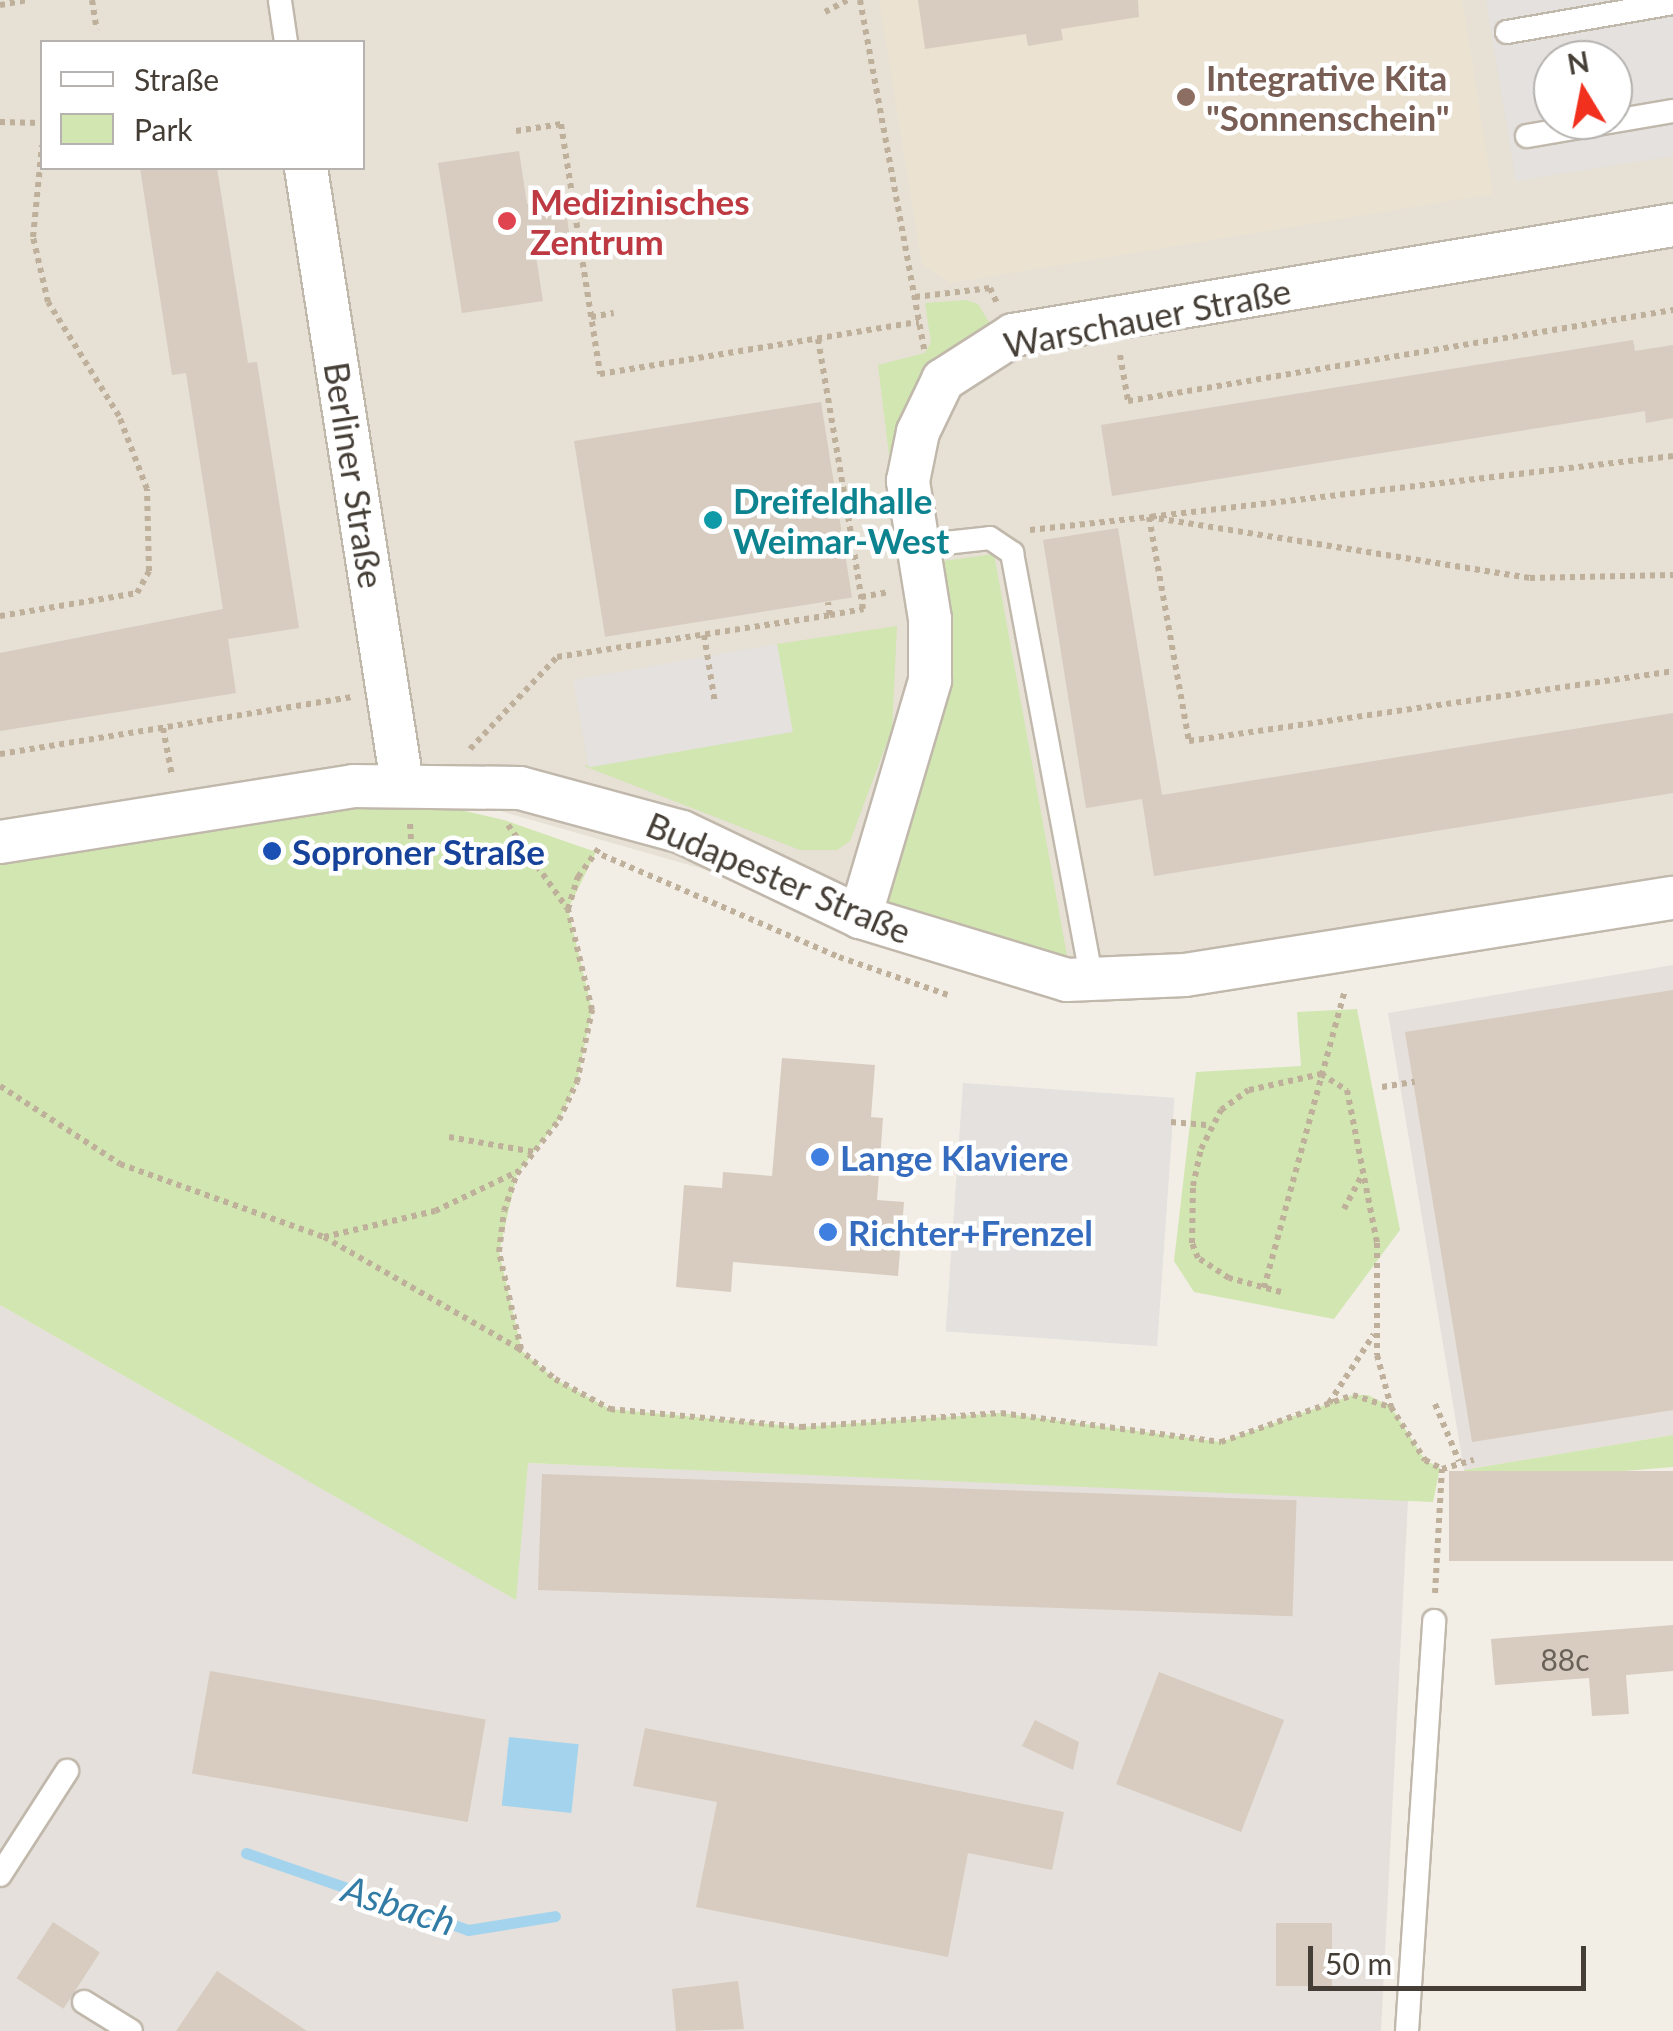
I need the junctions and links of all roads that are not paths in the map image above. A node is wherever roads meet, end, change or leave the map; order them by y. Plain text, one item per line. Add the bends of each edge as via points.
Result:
1 (280, 1) edge
2 (1673, 3) edge
3 (1507, 32) dead end
4 (286, 40) edge
5 (1673, 111) edge
6 (1527, 136) dead end
7 (306, 170) edge
8 (1673, 225) edge
9 (918, 546) junction
10 (402, 784) junction
11 (0, 842) edge
12 (1673, 898) edge
13 (860, 918) junction
14 (1092, 980) junction
15 (1434, 1621) road end
16 (68, 1771) dead end
17 (0, 1876) edge
18 (84, 2002) dead end
19 (131, 2031) edge
20 (1407, 2031) edge

1 - 4 lane
2 - 3 lane
5 - 6 lane
7 - 10 street, Berliner Straße
8 - 9 street, Warschauer Straße via 1014,335 943,380 918,432 908,482
9 - 13 street, Warschauer Straße via 930,619 930,680
9 - 14 lane via 990,538 1012,554
10 - 11 street, Budapester Straße
10 - 13 street, Budapester Straße via 520,788 620,812 682,832
12 - 14 street, Budapester Straße via 1185,975
13 - 14 street, Budapester Straße via 1067,980
15 - 20 lane
16 - 17 lane
18 - 19 lane

